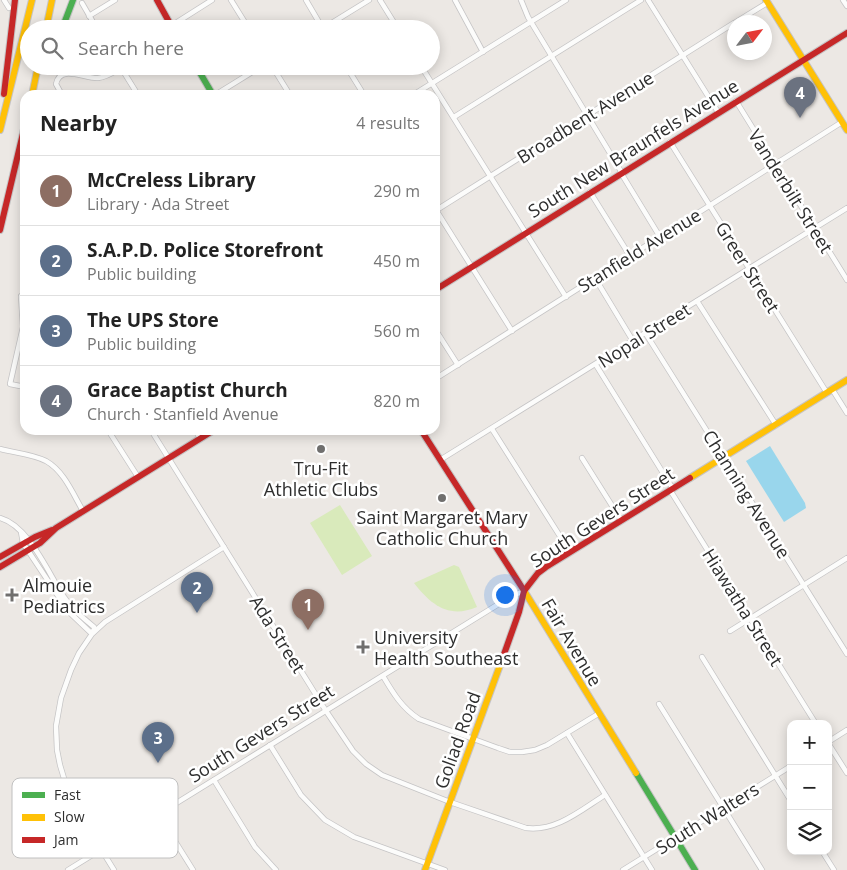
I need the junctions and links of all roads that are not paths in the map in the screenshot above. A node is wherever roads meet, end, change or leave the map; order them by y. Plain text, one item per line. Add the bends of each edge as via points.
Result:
1 (4, 0) edge
2 (16, 0) edge
3 (32, 0) edge
4 (52, 0) edge
5 (73, 0) edge
6 (116, 0) edge
7 (157, 0) edge
8 (212, 0) edge
9 (231, 0) edge
10 (306, 0) edge
11 (369, 0) edge
12 (380, 0) edge
13 (455, 0) edge
14 (521, 0) edge
15 (566, 0) edge
16 (641, 0) edge
17 (648, 0) edge
18 (843, 0) edge
19 (767, 1) edge
20 (82, 3) dead end
21 (847, 6) edge
22 (9, 8) dead end
23 (747, 15) edge
24 (90, 16) junction
25 (27, 20) edge
26 (48, 20) edge
27 (65, 20) edge
28 (92, 20) edge
29 (168, 20) edge
30 (182, 20) edge
31 (243, 20) edge
32 (318, 20) edge
33 (337, 20) edge
34 (392, 20) edge
35 (531, 22) junction
36 (727, 28) edge
37 (847, 33) edge
38 (20, 48) edge
39 (483, 52) junction
40 (552, 56) junction
41 (682, 56) junction
42 (804, 61) junction
43 (36, 75) edge
44 (40, 75) edge
45 (61, 75) edge
46 (76, 75) edge
47 (108, 75) edge
48 (125, 75) edge
49 (202, 75) edge
50 (247, 75) edge
51 (278, 75) edge
52 (352, 75) edge
53 (426, 75) edge
54 (431, 83) junction
55 (34, 87) junction
56 (33, 90) edge
57 (59, 90) edge
58 (135, 90) edge
59 (211, 90) edge
60 (222, 90) edge
61 (287, 90) edge
62 (361, 90) edge
63 (420, 90) edge
64 (436, 90) edge
65 (440, 96) edge
66 (736, 101) junction
67 (718, 112) junction
68 (587, 116) junction
69 (454, 117) junction
70 (842, 122) junction
71 (0, 129) edge
72 (847, 130) edge
73 (670, 142) junction
74 (20, 146) edge
75 (775, 164) junction
76 (621, 173) junction
77 (491, 177) junction
78 (590, 192) junction
79 (709, 206) junction
80 (440, 207) edge
81 (847, 208) edge
82 (440, 218) edge
83 (815, 228) junction
84 (0, 230) edge
85 (526, 233) junction
86 (660, 237) junction
87 (630, 256) junction
88 (472, 267) junction
89 (749, 269) junction
90 (595, 278) junction
91 (847, 280) edge
92 (440, 287) edge
93 (566, 297) junction
94 (697, 301) junction
95 (512, 331) junction
96 (646, 334) junction
97 (440, 337) edge
98 (20, 338) edge
99 (633, 341) junction
100 (458, 365) junction
101 (596, 365) junction
102 (440, 376) edge
103 (847, 380) edge
104 (20, 386) edge
105 (829, 391) junction
106 (847, 413) edge
107 (776, 425) junction
108 (492, 429) junction
109 (111, 435) edge
110 (154, 435) edge
111 (198, 435) edge
112 (205, 435) edge
113 (423, 435) edge
114 (200, 438) junction
115 (0, 449) edge
116 (724, 457) junction
117 (169, 458) junction
118 (582, 458) dead end
119 (440, 460) junction
120 (138, 477) junction
121 (672, 490) junction
122 (83, 511) junction
123 (0, 518) edge
124 (621, 520) junction
125 (56, 528) junction
126 (26, 542) junction
127 (224, 547) junction
128 (30, 548) junction
129 (570, 552) junction
130 (0, 557) edge
131 (847, 558) edge
132 (0, 567) edge
133 (804, 584) junction
134 (524, 591) junction
135 (750, 618) junction
136 (94, 631) junction
137 (730, 631) dead end
138 (847, 654) edge
139 (702, 657) dead end
140 (383, 676) junction
141 (659, 704) dead end
142 (326, 711) junction
143 (598, 714) junction
144 (814, 720) edge
145 (847, 730) edge
146 (567, 733) junction
147 (832, 739) edge
148 (473, 740) junction
149 (270, 745) junction
150 (832, 749) edge
151 (787, 768) edge
152 (847, 773) edge
153 (775, 776) junction
154 (64, 778) edge
155 (214, 780) junction
156 (606, 795) junction
157 (787, 795) edge
158 (178, 802) edge
159 (450, 802) junction
160 (723, 808) junction
161 (675, 838) junction
162 (178, 846) edge
163 (825, 855) edge
164 (644, 857) junction
165 (87, 858) edge
166 (107, 858) edge
167 (426, 867) edge
168 (68, 870) edge
169 (114, 870) edge
170 (193, 870) edge
171 (276, 870) edge
172 (444, 870) edge
173 (623, 870) edge
174 (652, 870) edge
175 (695, 870) edge
176 (762, 870) edge
177 (834, 870) edge

1 - 22 street
2 - 71 main road
3 - 25 main road
4 - 26 main road
5 - 27 main road
6 - 24 street
7 - 29 main road
8 - 30 street
9 - 31 street
10 - 32 street
11 - 33 street
12 - 34 street
13 - 39 street
14 - 35 street
15 - 35 street
16 - 40 street
17 - 41 street
18 - 21 street
19 - 23 street, Broadbent Avenue
19 - 42 main road
20 - 24 street
24 - 28 street
35 - 39 street
35 - 40 street
36 - 41 street, Broadbent Avenue
37 - 42 main road, South New Braunfels Avenue
38 - 71 main road
39 - 54 street
40 - 68 street
40 - 69 street
41 - 67 street
41 - 68 street, Broadbent Avenue
42 - 66 main road, South New Braunfels Avenue
42 - 70 main road
43 - 55 main road
44 - 55 main road
45 - 57 street via 56,84
46 - 47 street via 99,78
48 - 58 street
49 - 59 main road
50 - 60 street
51 - 61 street
52 - 62 street
53 - 54 street
54 - 63 street
54 - 64 street
55 - 56 main road
65 - 69 street
66 - 67 main road, South New Braunfels Avenue
66 - 75 street, Vanderbilt Street
67 - 73 main road, South New Braunfels Avenue
68 - 76 street
68 - 77 street, Broadbent Avenue
69 - 77 street
70 - 72 main road
70 - 75 street, Stanfield Avenue
73 - 76 main road, South New Braunfels Avenue
73 - 79 street, Greer Street
74 - 84 main road
75 - 79 street, Stanfield Avenue
75 - 83 street, Vanderbilt Street
76 - 78 main road, South New Braunfels Avenue
76 - 86 street
77 - 80 street, Broadbent Avenue
77 - 85 street
78 - 85 main road, South New Braunfels Avenue
78 - 87 street
79 - 86 street, Stanfield Avenue
79 - 89 street, Greer Street
81 - 83 street, Nopal Street
82 - 88 street
83 - 89 street, Nopal Street
83 - 91 street, Vanderbilt Street
85 - 88 main road, South New Braunfels Avenue
85 - 93 street
86 - 87 street, Stanfield Avenue
87 - 90 street, Stanfield Avenue
88 - 92 main road, South New Braunfels Avenue
88 - 95 street
89 - 94 street, Nopal Street
89 - 105 street, Greer Street
90 - 93 street, Stanfield Avenue
90 - 99 street
93 - 95 street, Stanfield Avenue
94 - 96 street, Nopal Street
94 - 107 street
95 - 100 street, Stanfield Avenue
96 - 99 street, Nopal Street
96 - 116 street, Channing Avenue
97 - 100 street
98 - 104 street via 10,384
99 - 101 street, Nopal Street
100 - 102 street, Stanfield Avenue
101 - 108 street, Nopal Street
101 - 121 street, Hiawatha Street
103 - 105 main road, South Gevers Street
105 - 106 street, Greer Street
105 - 107 main road, South Gevers Street
107 - 116 main road, South Gevers Street
108 - 119 street, Nopal Street
108 - 129 street
109 - 120 street
110 - 117 street, Ada Street
111 - 114 street
112 - 114 main road
113 - 119 main road, Fair Avenue
114 - 117 main road
115 - 122 street via 49,463 62,475
116 - 121 main road, South Gevers Street
116 - 133 street, Channing Avenue
117 - 120 main road
117 - 127 street, Ada Street
118 - 124 street
119 - 134 main road, Fair Avenue
120 - 122 main road
121 - 124 main road, South Gevers Street
121 - 135 street, Hiawatha Street
122 - 125 main road
123 - 126 street via 11,522
124 - 129 main road, South Gevers Street
125 - 126 main road
125 - 128 main road
126 - 128 street
126 - 130 main road
127 - 136 street via 114,615
127 - 142 street, Ada Street
128 - 132 main road
128 - 136 street via 74,610 94,627
129 - 134 main road, South Gevers Street via 538,573
131 - 133 street
133 - 135 street
133 - 138 street, Channing Avenue
134 - 140 street, South Gevers Street
134 - 143 main road, Fair Avenue
134 - 148 main road, Goliad Road
135 - 137 street
135 - 144 street, Hiawatha Street
136 - 154 street via 71,670 56,726
139 - 153 street
140 - 142 street, South Gevers Street
140 - 148 street via 398,700 414,716
141 - 160 street
142 - 149 street, South Gevers Street
142 - 159 street, Ada Street via 353,751 374,770 391,780
143 - 146 street
143 - 161 main road, Fair Avenue
145 - 147 street
146 - 148 street via 541,748 522,752
146 - 156 street
148 - 159 main road, Goliad Road
149 - 155 street, South Gevers Street
149 - 167 street via 301,795 324,820 354,837
150 - 152 street
151 - 153 street, South Walters
153 - 157 street
153 - 160 street, South Walters
155 - 158 street, South Gevers Street
155 - 171 street via 255,846
156 - 159 street, Ada Street via 558,823 537,829 518,826
156 - 164 street
159 - 167 main road, Goliad Road
160 - 161 street, South Walters
160 - 176 street
161 - 164 street, South Walters
161 - 175 main road, Fair Avenue
162 - 170 street
163 - 177 street
164 - 173 street, South Walters
164 - 174 street
165 - 168 street, South Gevers Street
166 - 169 street
167 - 172 street

